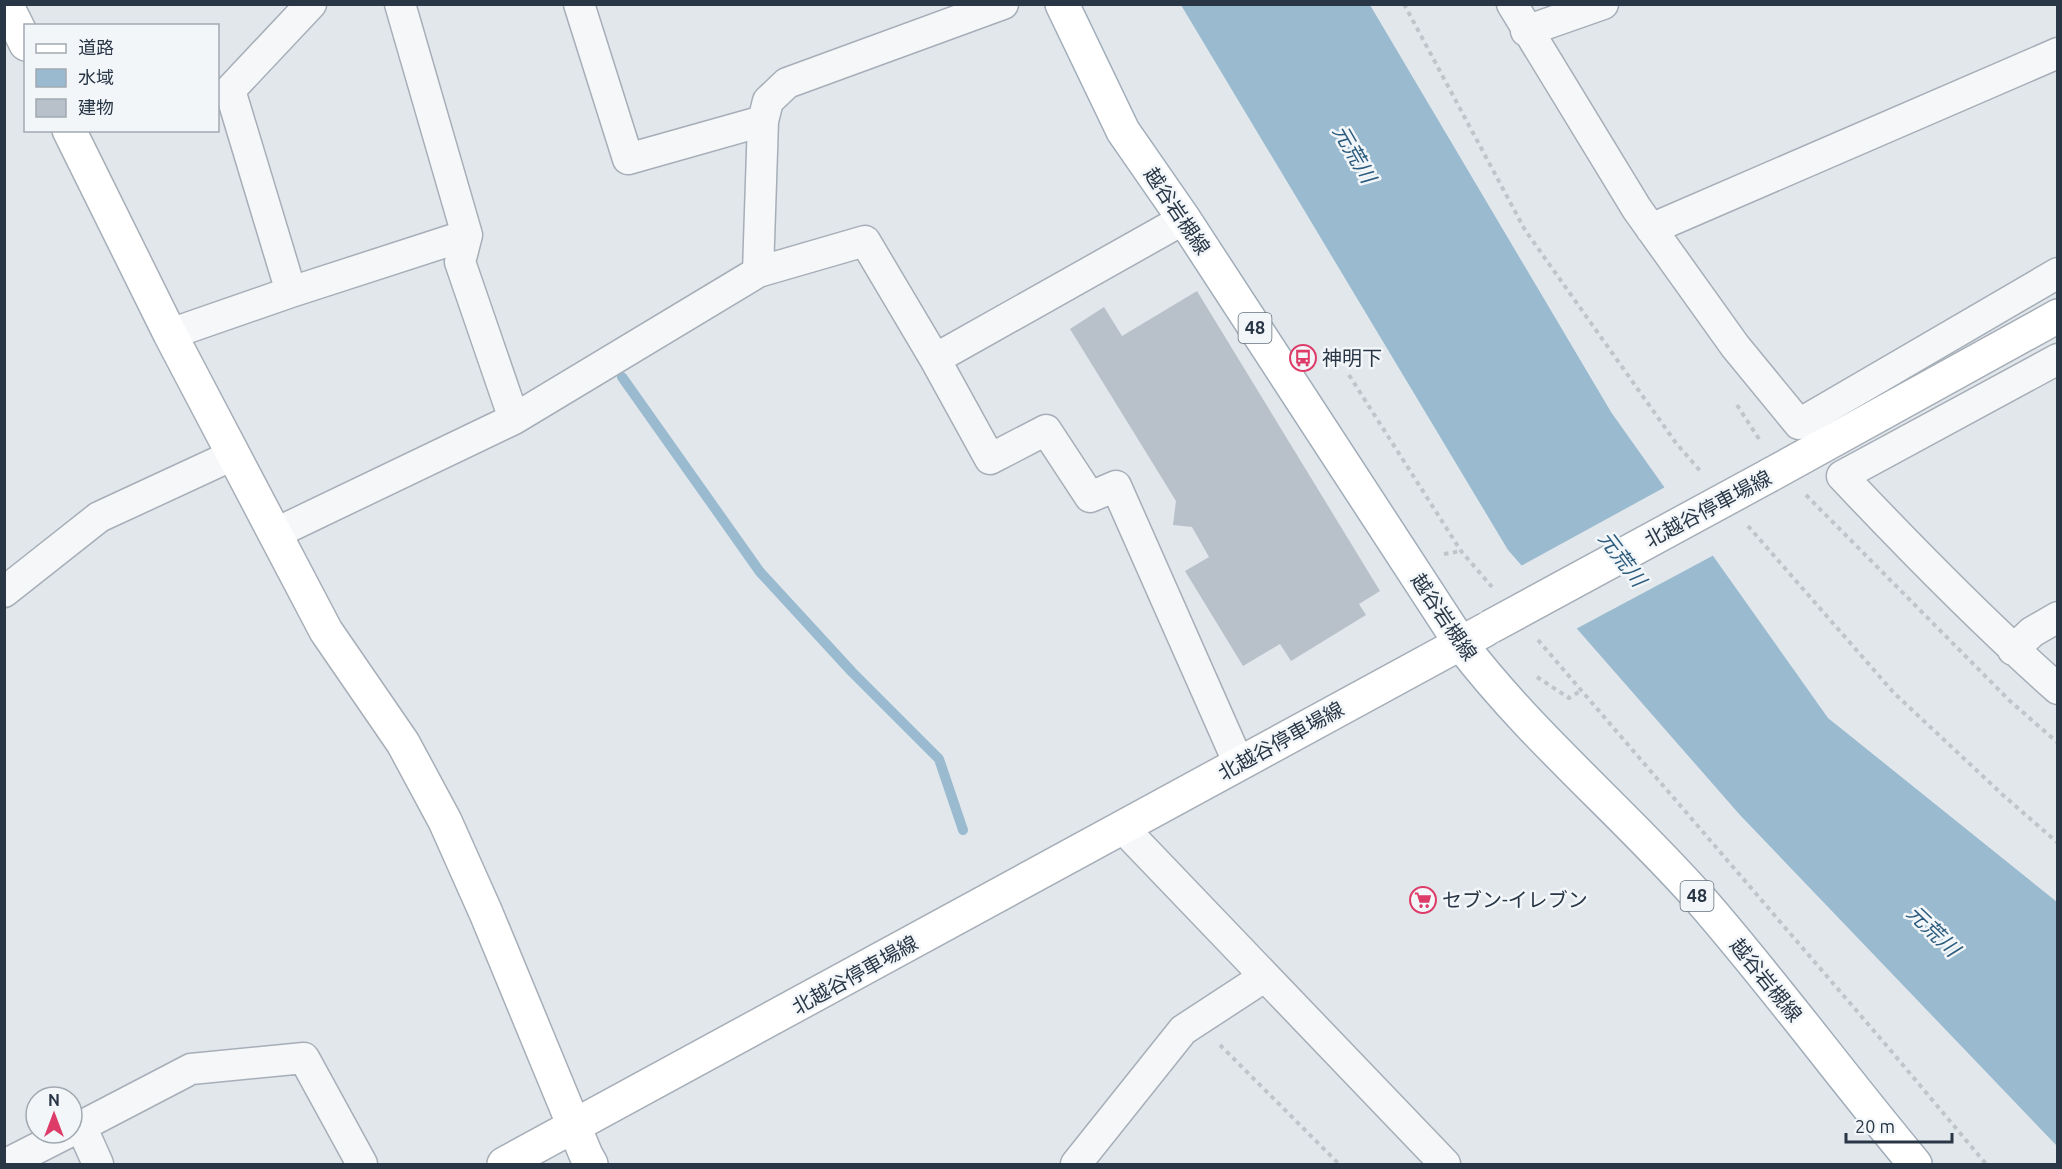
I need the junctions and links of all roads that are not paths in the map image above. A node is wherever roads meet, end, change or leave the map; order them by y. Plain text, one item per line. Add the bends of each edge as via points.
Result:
1 (6, 4) edge
2 (311, 4) edge
3 (400, 4) edge
4 (579, 4) edge
5 (1003, 4) edge
6 (1062, 4) edge
7 (1512, 4) edge
8 (1603, 4) edge
9 (1526, 31) junction
10 (24, 40) edge
11 (2058, 53) edge
12 (763, 121) junction
13 (70, 132) edge
14 (1184, 219) junction
15 (1651, 229) junction
16 (467, 235) junction
17 (758, 272) junction
18 (2058, 273) edge
19 (291, 292) junction
20 (2058, 316) edge
21 (170, 334) junction
22 (935, 359) junction
23 (2058, 359) edge
24 (514, 419) junction
25 (233, 455) junction
26 (274, 534) junction
27 (4, 592) edge
28 (2058, 617) edge
29 (1461, 644) junction
30 (2013, 650) junction
31 (2058, 689) edge
32 (1239, 764) junction
33 (1123, 828) junction
34 (1264, 976) junction
35 (84, 1124) edge
36 (574, 1127) junction
37 (43, 1145) edge
38 (84, 1145) edge
39 (6, 1164) edge
40 (98, 1164) edge
41 (362, 1164) edge
42 (504, 1164) edge
43 (591, 1164) edge
44 (1076, 1164) edge
45 (1445, 1164) edge
46 (1915, 1164) edge

1 - 10 main road
2 - 19 street via 230,90
3 - 16 street
4 - 12 street via 628,159
5 - 12 street via 787,83 768,101
6 - 14 main road, 越谷岩槻線 / 48 via 1124,131
7 - 9 street
8 - 9 street
9 - 15 street
11 - 15 street
12 - 17 street
13 - 21 main road
14 - 22 street
14 - 29 main road, 越谷岩槻線 / 48
15 - 18 street via 1735,346 1799,424
16 - 19 street
16 - 24 street via 460,262
17 - 22 street via 865,241
17 - 24 street
19 - 21 street
20 - 29 main road, 北越谷停車場線, bridge
21 - 25 main road
22 - 32 street via 990,459 1046,430 1090,496 1116,486
23 - 30 street via 1842,476
24 - 26 street
25 - 26 main road
25 - 27 street via 99,517
26 - 36 main road via 326,631 403,743 445,821
28 - 30 street via 2032,632
29 - 32 main road, 北越谷停車場線
29 - 46 main road, 越谷岩槻線 / 48 via 1516,710 1699,898
30 - 31 street
32 - 33 main road, 北越谷停車場線
33 - 34 street
33 - 36 main road, 北越谷停車場線
34 - 44 street via 1183,1030
34 - 45 street
35 - 41 street via 191,1069 304,1058
36 - 42 main road, 北越谷停車場線
36 - 43 main road
37 - 39 street
38 - 40 street

